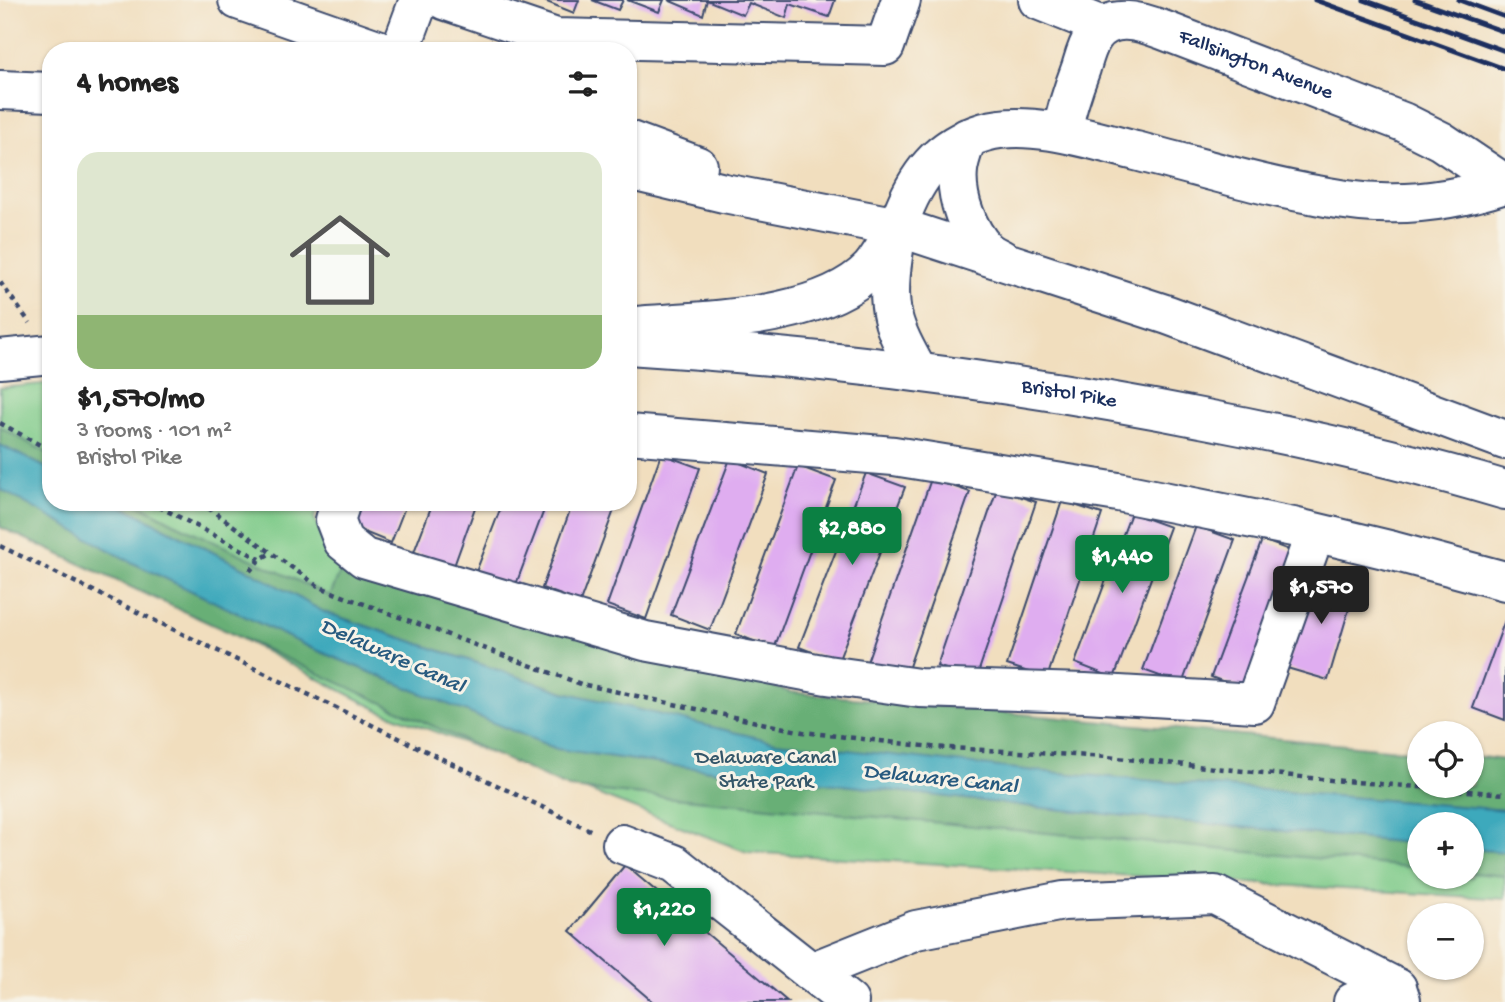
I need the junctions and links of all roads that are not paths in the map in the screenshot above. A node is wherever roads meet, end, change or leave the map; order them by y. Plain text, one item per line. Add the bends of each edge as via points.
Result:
1 (238, 0) edge
2 (419, 0) edge
3 (444, 0) edge
4 (901, 0) edge
5 (1038, 0) edge
6 (1103, 26) junction
7 (357, 42) edge
8 (403, 42) edge
9 (0, 90) edge
10 (42, 92) edge
11 (1062, 132) junction
12 (967, 138) junction
13 (637, 143) edge
14 (637, 172) edge
15 (1494, 187) edge
16 (821, 211) junction
17 (898, 227) junction
18 (1012, 265) junction
19 (637, 325) edge
20 (637, 346) edge
21 (42, 355) edge
22 (0, 359) edge
23 (918, 372) junction
24 (637, 435) edge
25 (1505, 440) edge
26 (1505, 490) edge
27 (338, 511) edge
28 (1315, 533) junction
29 (1505, 580) edge
30 (622, 844) road end
31 (810, 972) junction
32 (1399, 995) edge
33 (849, 1002) edge
34 (1353, 1002) edge

1 - 7 main road
2 - 8 main road
3 - 4 main road via 556,38 885,46
5 - 6 main road
6 - 11 main road via 1089,45
6 - 15 main road, Fallsington Avenue via 1129,19 1144,23 1403,122 1441,141
9 - 10 main road
11 - 12 main road, Fallsington Avenue via 1010,128
11 - 15 main road, Fallsington Avenue via 1315,195 1379,204 1439,200
12 - 17 main road, Fallsington Avenue via 947,150 916,183
12 - 18 main road via 958,169 964,211 988,252
13 - 16 main road
14 - 16 main road
16 - 17 main road
17 - 18 main road
17 - 19 main road via 871,267 816,301 746,316
17 - 23 main road, Fallsington Avenue via 890,305 894,324
18 - 25 main road via 1168,315
20 - 23 main road, Bristol Pike
21 - 22 main road
23 - 26 main road, Bristol Pike via 1174,412 1393,459
24 - 28 main road via 894,456 1118,492
27 - 28 main road via 335,520 343,541 364,558 645,641 919,688 1255,703
28 - 29 main road
30 - 31 main road via 674,864
31 - 32 main road via 916,930 1063,901 1215,895
31 - 33 main road
32 - 34 main road

